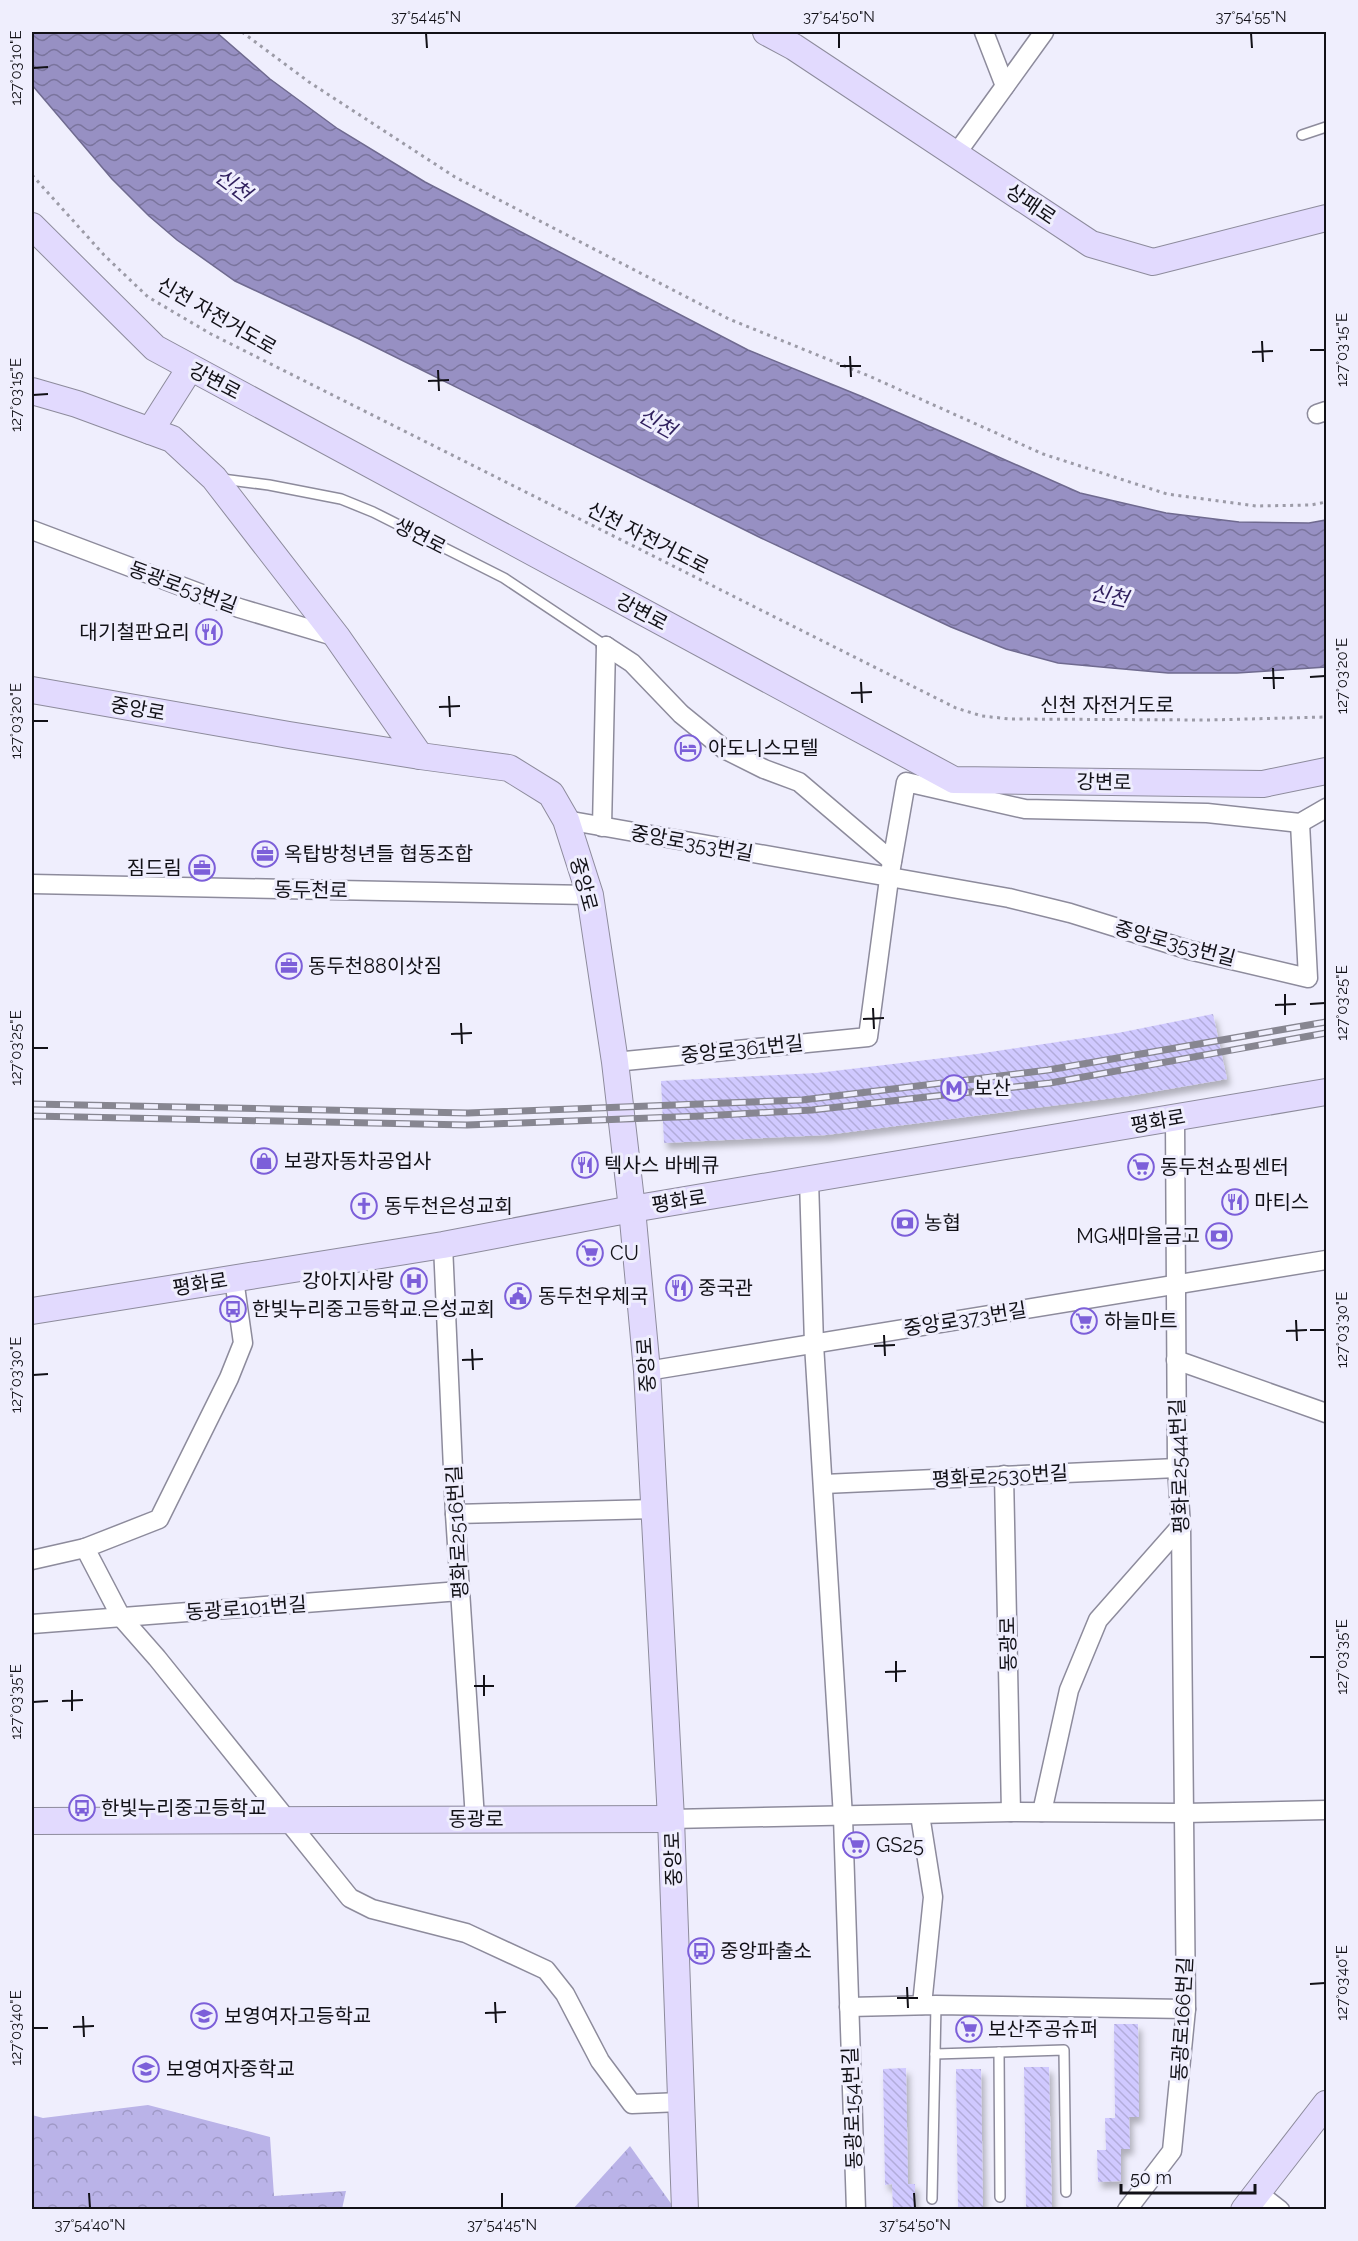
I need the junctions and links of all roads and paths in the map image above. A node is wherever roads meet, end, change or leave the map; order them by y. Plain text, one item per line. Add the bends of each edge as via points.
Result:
1 (242, 32) edge
2 (766, 32) edge
3 (984, 32) edge
4 (1044, 32) edge
5 (1005, 86) junction
6 (1326, 128) edge
7 (1302, 135) dead end
8 (956, 154) junction
9 (32, 175) edge
10 (1326, 218) edge
11 (32, 226) edge
12 (190, 368) junction
13 (32, 391) edge
14 (150, 431) junction
15 (214, 478) junction
16 (1326, 502) edge
17 (32, 530) edge
18 (337, 637) junction
19 (606, 646) junction
20 (32, 690) edge
21 (1326, 717) edge
22 (420, 756) junction
23 (1326, 771) edge
24 (1326, 808) edge
25 (566, 820) junction
26 (1300, 823) junction
27 (602, 827) junction
28 (890, 870) junction
29 (32, 884) edge
30 (590, 895) junction
31 (1317, 976) edge
32 (615, 1062) junction
33 (1326, 1092) edge
34 (1175, 1118) junction
35 (809, 1180) junction
36 (632, 1209) junction
37 (443, 1245) junction
38 (1326, 1260) edge
39 (234, 1279) junction
40 (1176, 1284) junction
41 (32, 1311) edge
42 (814, 1344) junction
43 (1176, 1360) junction
44 (647, 1371) junction
45 (1326, 1413) edge
46 (1177, 1468) junction
47 (1004, 1475) junction
48 (824, 1484) junction
49 (654, 1509) junction
50 (455, 1514) junction
51 (1181, 1527) junction
52 (85, 1548) junction
53 (32, 1560) edge
54 (460, 1591) junction
55 (121, 1617) junction
56 (32, 1624) edge
57 (1326, 1810) edge
58 (1011, 1812) junction
59 (1042, 1812) junction
60 (1184, 1813) junction
61 (920, 1815) junction
62 (843, 1817) junction
63 (475, 1819) junction
64 (671, 1819) junction
65 (285, 1820) junction
66 (32, 1821) edge
67 (929, 2005) junction
68 (849, 2007) junction
69 (1186, 2009) junction
70 (999, 2052) junction
71 (935, 2054) junction
72 (681, 2102) junction
73 (1326, 2104) edge
74 (1066, 2192) dead end
75 (1000, 2197) dead end
76 (932, 2199) dead end
77 (1251, 2201) edge
78 (685, 2210) edge
79 (856, 2210) edge
80 (1127, 2210) edge
81 (1280, 2210) edge

1 - 16 path via 309,82 455,177 729,319 1043,454 1167,494 1256,506
2 - 8 main road, 상패로
3 - 5 street
4 - 5 street
5 - 8 street
6 - 7 lane
8 - 10 main road, 상패로 via 1091,244 1153,262
9 - 21 path, 신천 자전거도로 via 148,297 211,334 956,708 1010,719
11 - 12 main road, 강변로 via 155,348
12 - 14 main road
12 - 23 main road, 강변로 via 954,780 1263,784
13 - 14 main road
14 - 15 main road via 172,439
15 - 18 main road
15 - 19 lane, 생연로 via 341,499 373,512 504,578
17 - 18 street, 동광로53번길 via 239,608
18 - 22 main road
19 - 27 street
19 - 28 street via 632,663 681,714 724,749 799,782
20 - 22 main road, 중앙로
22 - 25 main road, 중앙로 via 509,768 551,794
24 - 26 street
25 - 27 street, 중앙로353번길
25 - 30 main road, 중앙로
26 - 28 street via 1208,813 1025,809 906,782
26 - 31 street, 중앙로353번길
27 - 28 street, 중앙로353번길
28 - 31 street, 중앙로353번길 via 1070,913 1189,950
28 - 32 street, 중앙로361번길 via 868,1036
29 - 30 street, 동두천로
30 - 32 main road, 중앙로
32 - 36 main road, 중앙로
33 - 34 main road, 평화로
34 - 35 main road, 평화로
34 - 40 street, 평화로2544번길
35 - 36 main road, 평화로
35 - 42 street
36 - 37 main road, 평화로
36 - 44 main road, 중앙로
37 - 39 main road, 평화로
37 - 50 street, 평화로2516번길
38 - 40 street, 중앙로373번길
39 - 41 main road, 평화로
39 - 52 street via 243,1343 159,1519
40 - 42 street, 중앙로373번길
40 - 43 street, 평화로2544번길
42 - 44 street, 중앙로373번길
42 - 48 street
43 - 45 street
43 - 46 street, 평화로2544번길
44 - 49 main road, 중앙로
46 - 47 street, 평화로2530번길
46 - 51 street, 평화로2544번길
47 - 48 street, 평화로2530번길
47 - 58 street, 동광로
48 - 62 street
49 - 50 street
49 - 64 main road, 중앙로
50 - 54 street, 평화로2516번길
51 - 59 street via 1098,1620 1069,1690
51 - 60 street, 평화로2544번길
52 - 53 street
52 - 55 street
54 - 55 street, 동광로101번길
54 - 63 street, 평화로2516번길
55 - 56 street, 동광로101번길
55 - 65 street
57 - 60 street, 동광로
58 - 59 street, 동광로
58 - 61 street, 동광로
59 - 60 street, 동광로
60 - 69 street, 동광로166번길
61 - 62 street, 동광로
61 - 67 street via 933,1897
62 - 64 street, 동광로
62 - 68 street, 동광로154번길
63 - 64 main road, 동광로
63 - 65 main road, 동광로
64 - 72 main road, 중앙로
65 - 66 main road, 동광로
65 - 72 street via 350,1898 372,1909 466,1933 546,1970 565,1994 600,2061 632,2104
67 - 68 street
67 - 69 street
67 - 71 lane
68 - 79 street, 동광로154번길
69 - 80 street, 동광로166번길 via 1172,2151
70 - 71 lane
70 - 74 lane via 1064,2050
70 - 75 lane
71 - 76 lane
72 - 78 main road, 중앙로
73 - 77 main road
77 - 81 street

